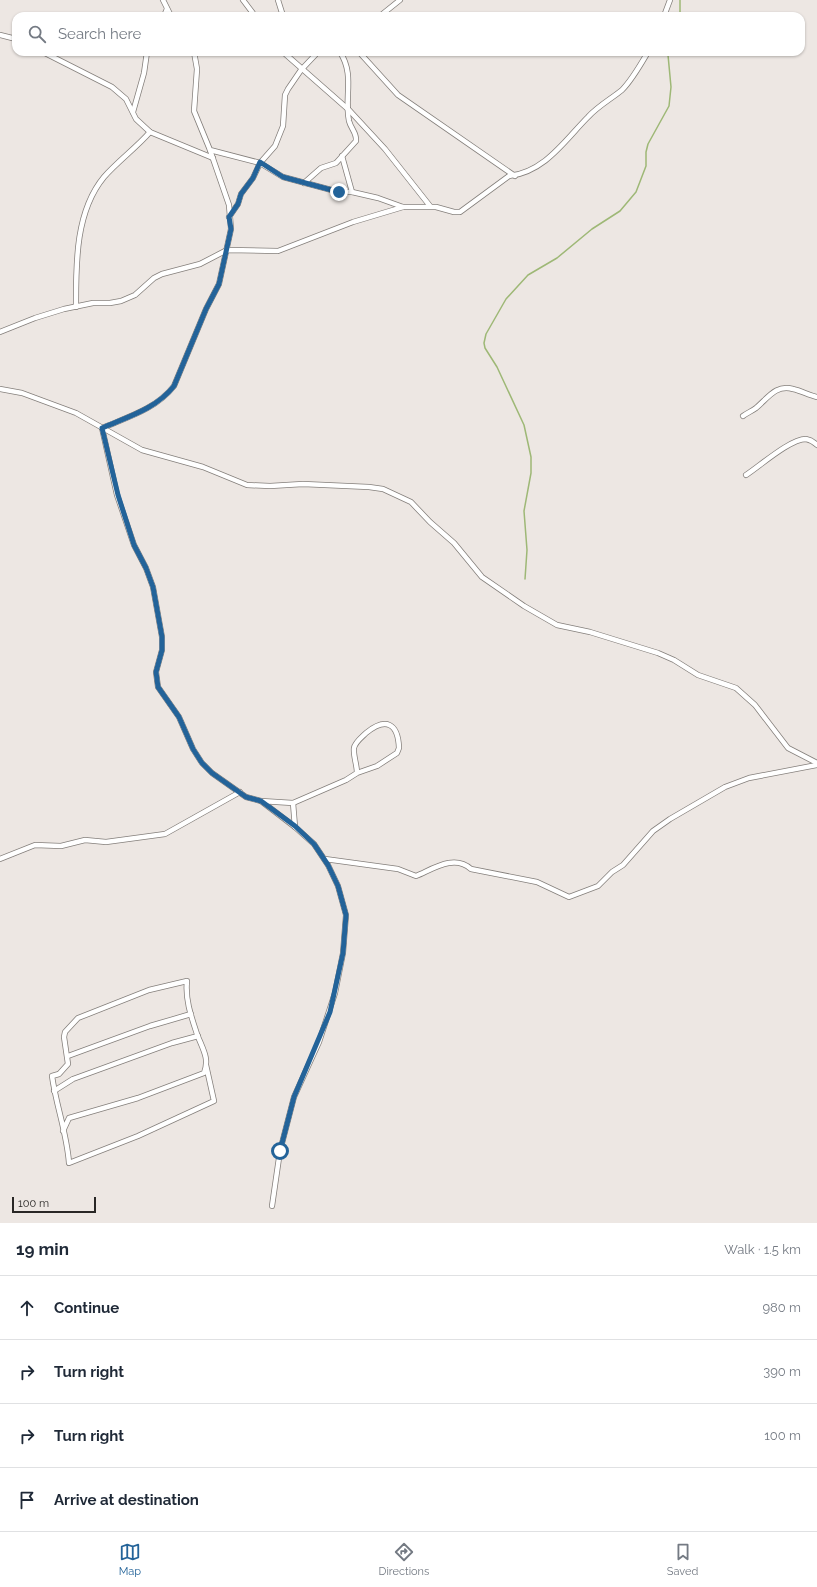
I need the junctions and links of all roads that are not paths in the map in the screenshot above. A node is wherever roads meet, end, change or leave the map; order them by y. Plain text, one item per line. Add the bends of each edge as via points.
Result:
1 (163, 0) edge
2 (242, 0) edge
3 (278, 0) edge
4 (400, 0) edge
5 (670, 0) edge
6 (167, 9) junction
7 (166, 12) edge
8 (169, 12) edge
9 (251, 12) edge
10 (282, 12) edge
11 (385, 12) edge
12 (666, 12) edge
13 (0, 34) edge
14 (12, 38) edge
15 (51, 56) edge
16 (146, 56) edge
17 (195, 56) edge
18 (287, 56) edge
19 (314, 56) edge
20 (342, 56) edge
21 (363, 56) edge
22 (645, 56) edge
23 (301, 70) junction
24 (348, 110) junction
25 (133, 112) junction
26 (150, 132) junction
27 (210, 150) junction
28 (342, 156) junction
29 (213, 158) junction
30 (260, 162) junction
31 (515, 176) junction
32 (304, 183) junction
33 (352, 192) junction
34 (430, 206) junction
35 (403, 207) junction
36 (229, 217) junction
37 (227, 250) junction
38 (76, 307) junction
39 (0, 332) edge
40 (0, 389) edge
41 (817, 396) edge
42 (743, 416) dead end
43 (102, 428) junction
44 (817, 445) edge
45 (746, 476) dead end
46 (817, 764) edge
47 (357, 773) junction
48 (240, 792) junction
49 (261, 801) junction
50 (294, 803) junction
51 (295, 826) junction
52 (0, 859) edge
53 (325, 859) junction
54 (191, 1014) junction
55 (198, 1036) junction
56 (68, 1056) junction
57 (206, 1065) junction
58 (54, 1091) junction
59 (63, 1131) junction
60 (272, 1206) dead end

1 - 6 street
2 - 9 street
3 - 10 street
4 - 11 street
5 - 12 street
6 - 7 street
6 - 8 street
13 - 14 street
15 - 25 street via 112,88 126,99
16 - 25 street
17 - 27 street via 197,69 194,111
18 - 23 street
19 - 23 street
20 - 24 street via 348,70
21 - 31 street via 398,95
22 - 31 street via 623,89 589,115 555,154
23 - 24 street
23 - 30 street via 285,96 282,126 276,146
24 - 28 street via 350,123 357,136 356,141
24 - 34 street via 385,149
25 - 26 street via 139,123
26 - 29 street
26 - 38 street via 104,177 88,202 76,256
27 - 29 street
27 - 30 street
28 - 32 street via 332,165 321,168
28 - 33 street
29 - 36 street via 229,205
30 - 32 street via 275,174
30 - 36 street
31 - 34 street via 509,176 460,212
32 - 33 street via 339,192
33 - 35 street
34 - 35 street
35 - 37 street via 346,224 278,251
36 - 37 street via 231,229
37 - 38 street via 200,264 162,274 135,295 122,301
37 - 43 street via 219,284 174,386 167,396 156,404
38 - 39 street via 44,315
40 - 43 street via 49,402 76,413
41 - 42 street via 782,388
43 - 46 street via 142,450 203,467 247,485 369,487 383,489 411,502 482,576 524,606 557,625 590,632 658,653 698,675 736,688 755,704 788,748
43 - 48 street via 118,495 134,545 153,587 162,637 162,650 156,672 158,687 179,717 202,763 220,780
44 - 45 street via 805,439 791,443
46 - 53 street via 749,778 725,787 653,831 623,865 598,886 569,897 537,882 471,869 463,863 456,862 433,868 416,876 398,870
47 - 47 street via 354,748 356,744 376,726 384,723 390,725 396,735 399,750 377,766
47 - 50 street
48 - 49 street via 246,797
48 - 52 street via 165,834 106,842 85,840 61,846 35,845
49 - 50 street
49 - 51 street
50 - 51 street
51 - 53 street
53 - 60 street via 338,886 346,915 343,953 330,1012 294,1097 280,1151
54 - 55 street
54 - 56 street
54 - 56 street via 186,994 188,981 149,990 78,1018 65,1032
55 - 57 street via 205,1052
55 - 58 street via 73,1079
56 - 58 street via 66,1068 52,1076
57 - 59 street via 204,1073 138,1098 69,1118
57 - 59 street via 214,1101 69,1164
58 - 59 street

